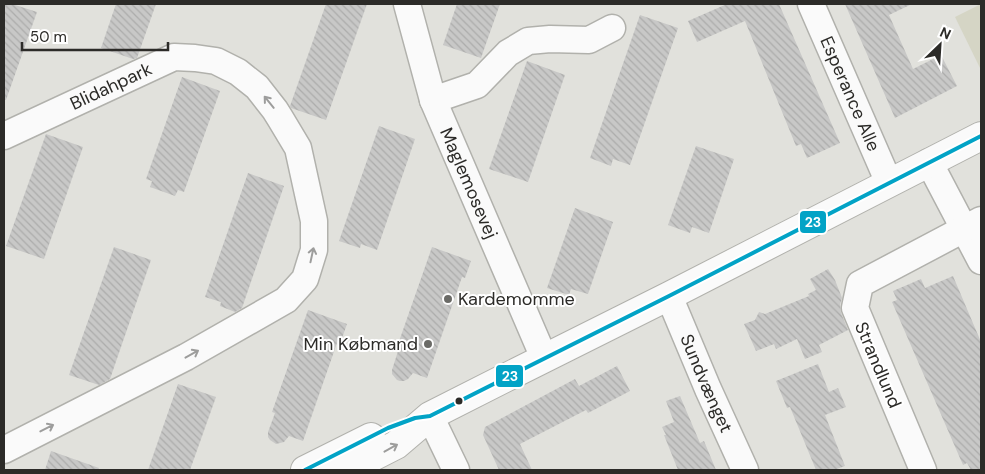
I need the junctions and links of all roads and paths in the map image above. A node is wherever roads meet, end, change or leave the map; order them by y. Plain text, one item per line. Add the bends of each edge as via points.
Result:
1 (407, 4) edge
2 (811, 4) edge
3 (612, 28) dead end
4 (434, 100) junction
5 (4, 136) edge
6 (981, 136) edge
7 (929, 162) junction
8 (889, 183) junction
9 (973, 225) edge
10 (981, 261) edge
11 (669, 296) junction
12 (544, 358) junction
13 (430, 416) junction
14 (4, 450) edge
15 (305, 470) edge
16 (347, 470) edge
17 (456, 470) edge
18 (745, 470) edge
19 (923, 470) edge

1 - 4 street, Maglemosevej
2 - 8 street, Esperance Alle
3 - 4 street via 589,40 528,41 508,53 477,85
4 - 12 street, Maglemosevej
14 -> 5 street, Blidahpark via 186,357 286,300 305,279 314,250 314,221 298,148 257,87 216,61 174,57
6 - 7 main road
7 - 8 main road
7 - 9 street
8 - 11 main road
9 - 10 street
9 - 19 street, Strandlund via 860,284 855,308
11 - 12 main road
11 - 18 street, Sundvænget
12 - 13 main road
13 - 15 main road via 388,428
16 -> 13 main road via 396,445
13 - 17 street

